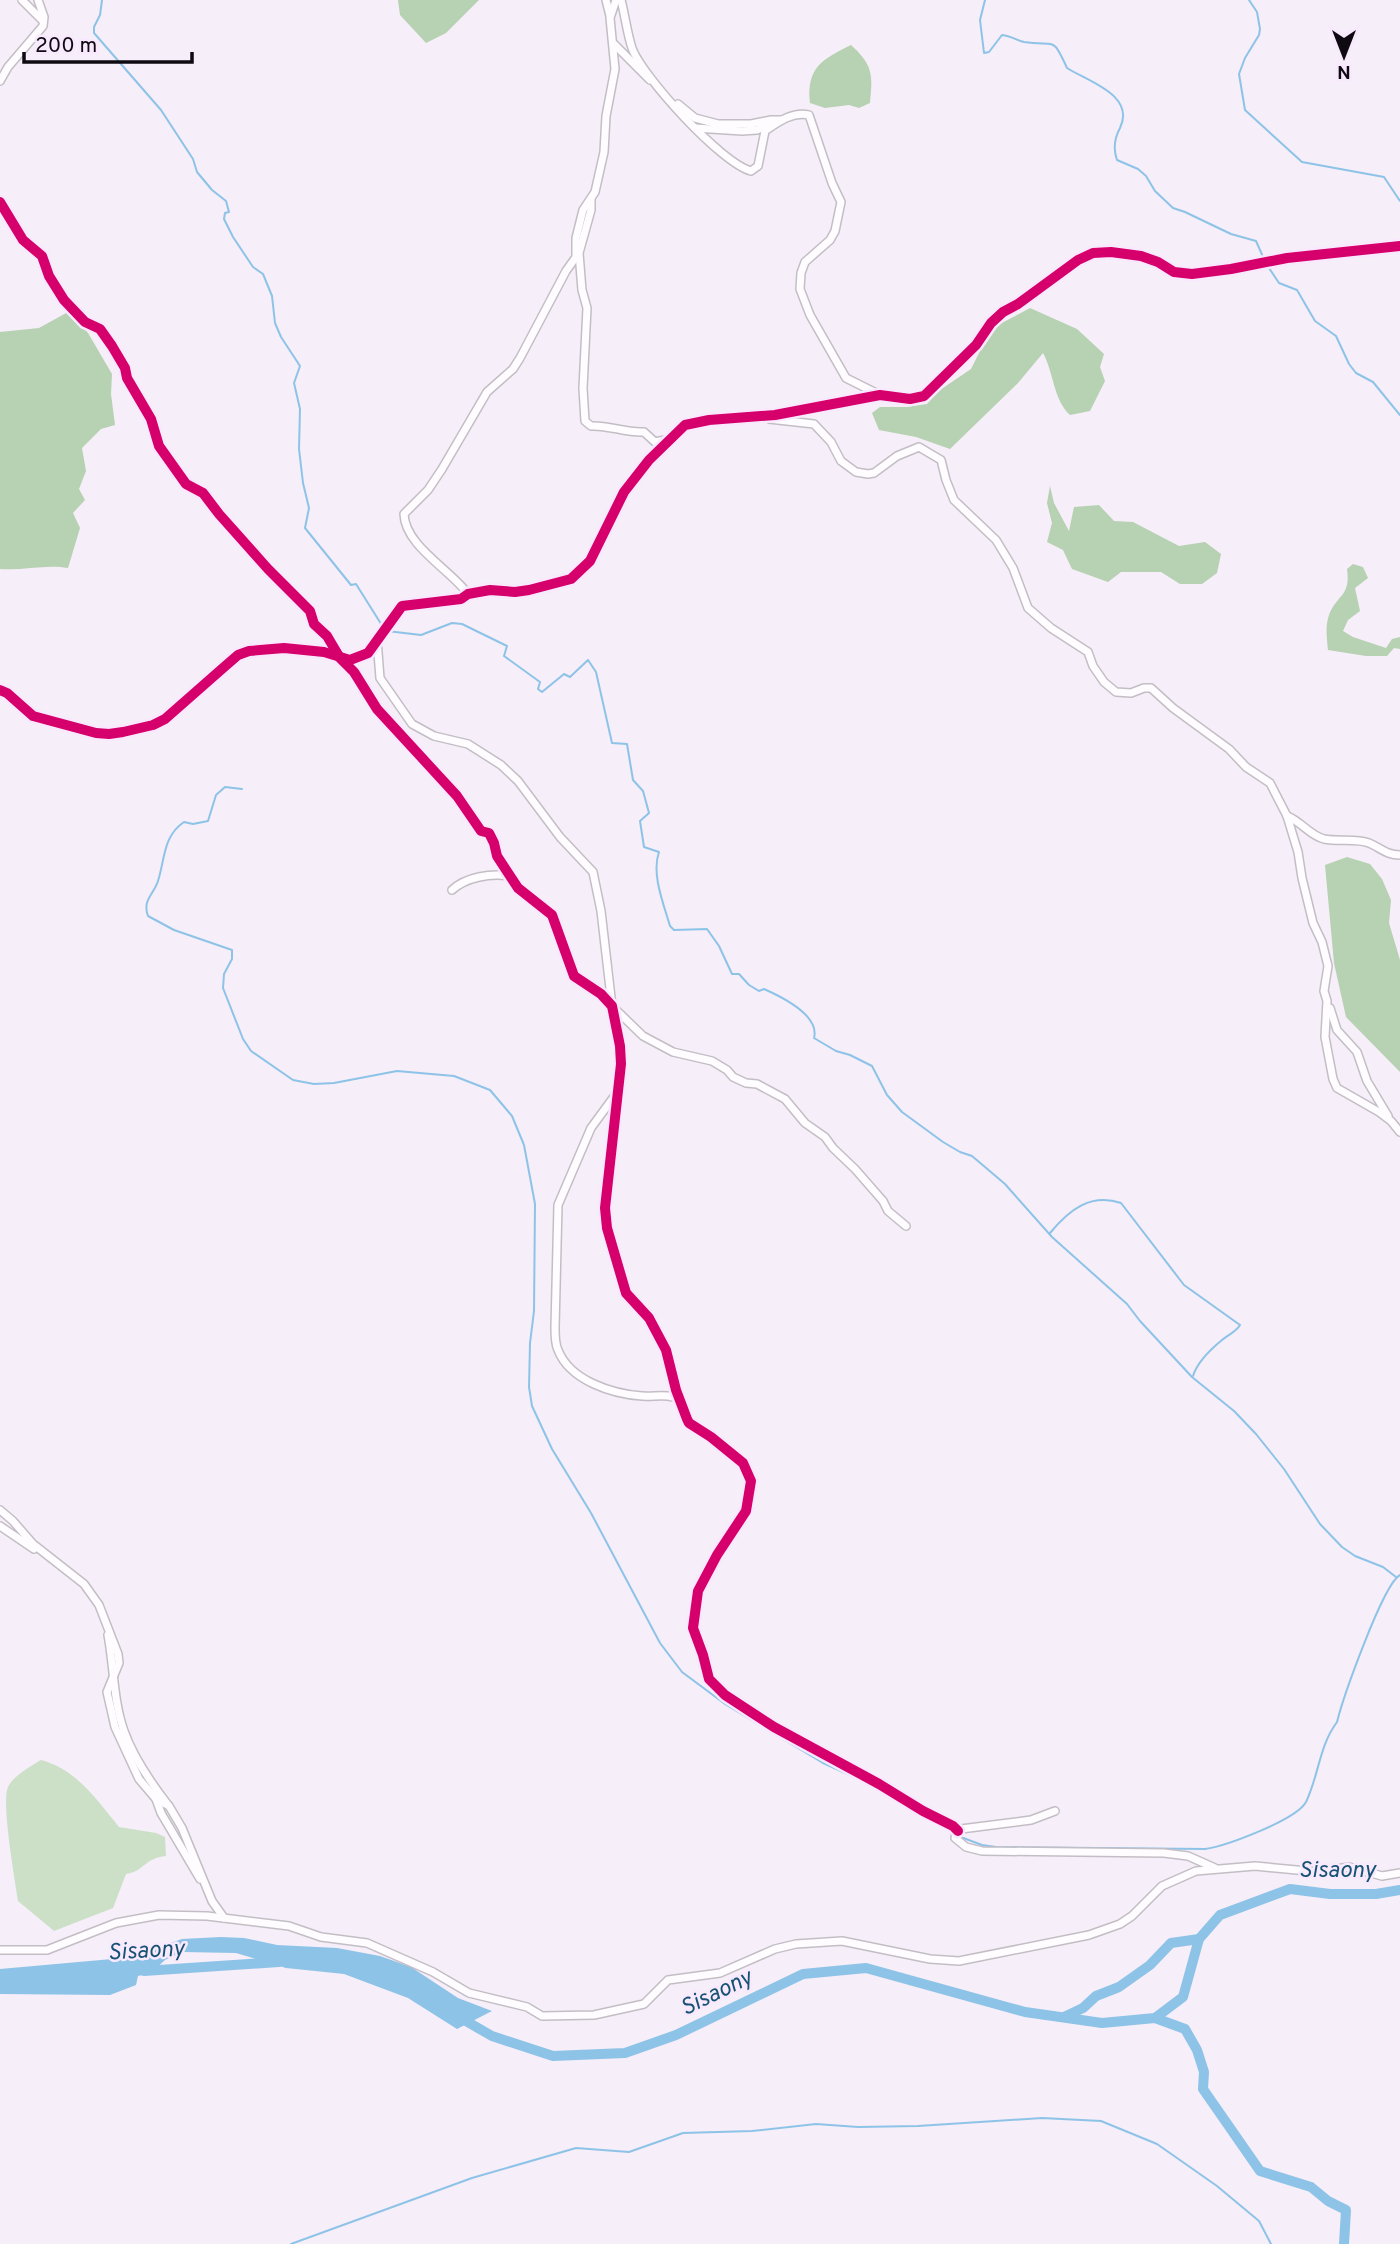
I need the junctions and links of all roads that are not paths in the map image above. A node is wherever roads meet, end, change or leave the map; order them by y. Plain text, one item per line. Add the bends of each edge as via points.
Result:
1 (22, 0) edge
2 (38, 0) edge
3 (606, 0) edge
4 (618, 0) edge
5 (610, 18) junction
6 (43, 21) junction
7 (614, 43) junction
8 (0, 81) edge
9 (658, 85) junction
10 (671, 101) junction
11 (780, 122) junction
12 (693, 128) junction
13 (591, 199) junction
14 (0, 202) edge
15 (1400, 246) edge
16 (880, 395) junction
17 (748, 418) junction
18 (673, 438) junction
19 (468, 594) junction
20 (377, 640) junction
21 (340, 658) junction
22 (0, 690) edge
23 (1287, 816) junction
24 (1400, 855) edge
25 (509, 876) junction
26 (452, 890) dead end
27 (1328, 1001) junction
28 (612, 1006) junction
29 (618, 1091) junction
30 (1391, 1121) junction
31 (1400, 1132) edge
32 (906, 1226) dead end
33 (680, 1400) junction
34 (0, 1510) edge
35 (0, 1526) edge
36 (50, 1556) junction
37 (113, 1677) junction
38 (156, 1799) junction
39 (169, 1806) junction
40 (1055, 1811) dead end
41 (956, 1834) junction
42 (1216, 1868) junction
43 (1400, 1873) edge
44 (212, 1901) junction
45 (224, 1918) junction
46 (0, 1950) edge

1 - 6 street
2 - 6 street
3 - 5 street
4 - 5 street
4 - 9 street via 632,50
5 - 7 street
6 - 8 street
7 - 9 street
7 - 13 street via 604,152
9 - 10 street
10 - 11 street via 695,118 718,124
10 - 12 street
11 - 12 street via 757,130
11 - 12 street via 763,135 762,156 751,171 723,155
11 - 16 street via 800,113 809,115 841,202 830,240 813,253 800,273 804,301 846,378
13 - 18 street via 579,253 587,321 585,421 591,426 644,432 654,442
13 - 19 street via 583,210 576,257 520,358 487,392 428,490 404,514 404,523 422,548
14 - 21 street via 23,240 42,256 64,300 100,329 112,346 151,419 159,446 186,484 202,493 310,611 314,624
15 - 16 street via 1192,274 1174,272 1141,256 1093,253 1003,312 925,396
16 - 17 street
17 - 18 street via 692,423
17 - 23 street via 814,424 841,461 856,472 874,473 919,447 941,460 954,500 996,540 1028,608 1088,652 1099,674 1116,692 1151,688 1229,749 1270,783
18 - 19 street via 624,492 590,561 571,579 515,592
19 - 20 street via 461,599 402,606
20 - 21 street via 368,653 350,660
20 - 28 street via 380,678 412,724 434,736 468,744 501,765 593,872
21 - 22 street via 284,648 249,651 165,719 110,734 33,716
21 - 25 street via 377,709 457,796 481,831 489,833
23 - 24 street via 1322,838 1369,843
23 - 27 street via 1328,966 1324,991
25 - 26 street via 479,877
25 - 28 street via 552,915 574,976
27 - 30 street via 1337,1030 1357,1052 1367,1081
27 - 30 street via 1325,1037 1337,1088
28 - 29 street via 620,1046
28 - 32 street via 643,1036 673,1052 712,1062 733,1077 785,1100
29 - 33 street via 605,1199 607,1228 626,1293 660,1337
29 - 33 street via 592,1128 558,1205 557,1348 573,1370 599,1386
30 - 31 street
33 - 41 street via 689,1423 743,1462 751,1482 746,1511 698,1591 693,1628 709,1679 774,1727 943,1820
34 - 36 street
35 - 36 street via 40,1555
36 - 37 street via 84,1584 99,1605 118,1654
37 - 38 street via 107,1692 115,1727 139,1779
37 - 39 street via 124,1731 146,1775
38 - 39 street
38 - 44 street
39 - 44 street via 183,1828
40 - 41 street via 1031,1820 961,1829
41 - 42 street via 966,1847 982,1851 1164,1853 1188,1856
42 - 43 street via 1255,1866 1318,1872 1349,1867 1372,1875
42 - 45 street via 1162,1886 1126,1920 1089,1935 959,1961 842,1941 796,1944 720,1973 668,1980 644,2004 594,2015 542,2016 527,2007 469,1993 367,1943
44 - 45 street
45 - 46 street via 159,1915 116,1923 47,1951

